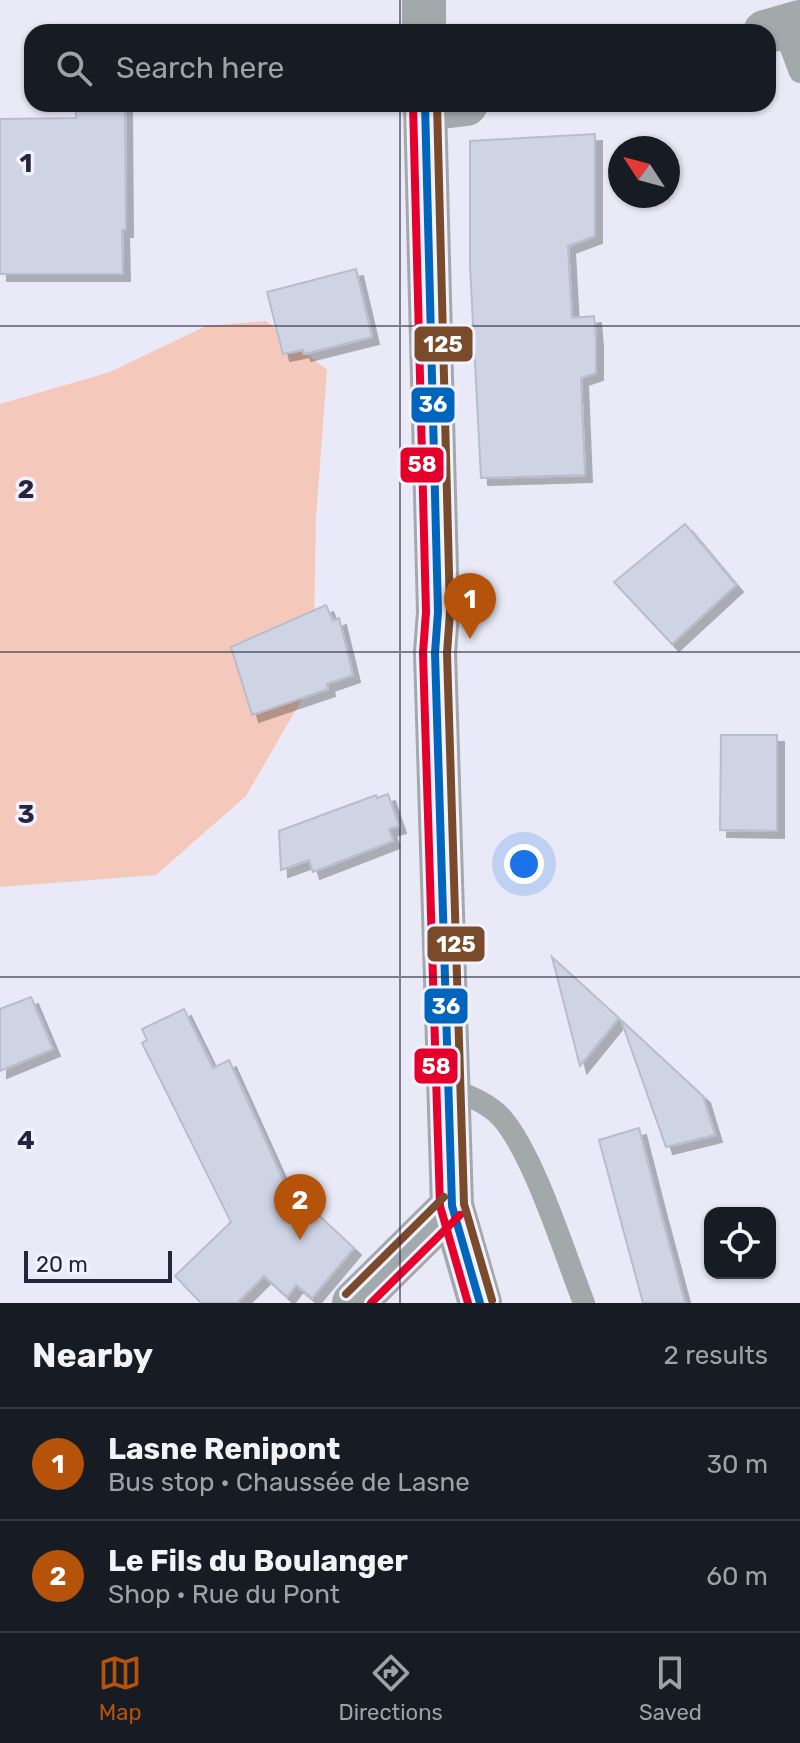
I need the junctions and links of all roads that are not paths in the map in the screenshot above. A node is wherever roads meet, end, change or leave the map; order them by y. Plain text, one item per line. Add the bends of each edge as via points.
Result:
1 (424, 0) edge
2 (424, 24) edge
3 (782, 27) edge
4 (800, 72) edge
5 (439, 112) edge
6 (448, 1087) junction
7 (452, 1206) junction
8 (354, 1303) edge
9 (480, 1303) edge
10 (584, 1303) edge

1 - 2 street
3 - 4 lane
5 - 6 street
6 - 7 street
6 - 10 lane via 502,1118 526,1158
7 - 8 street
7 - 9 street

